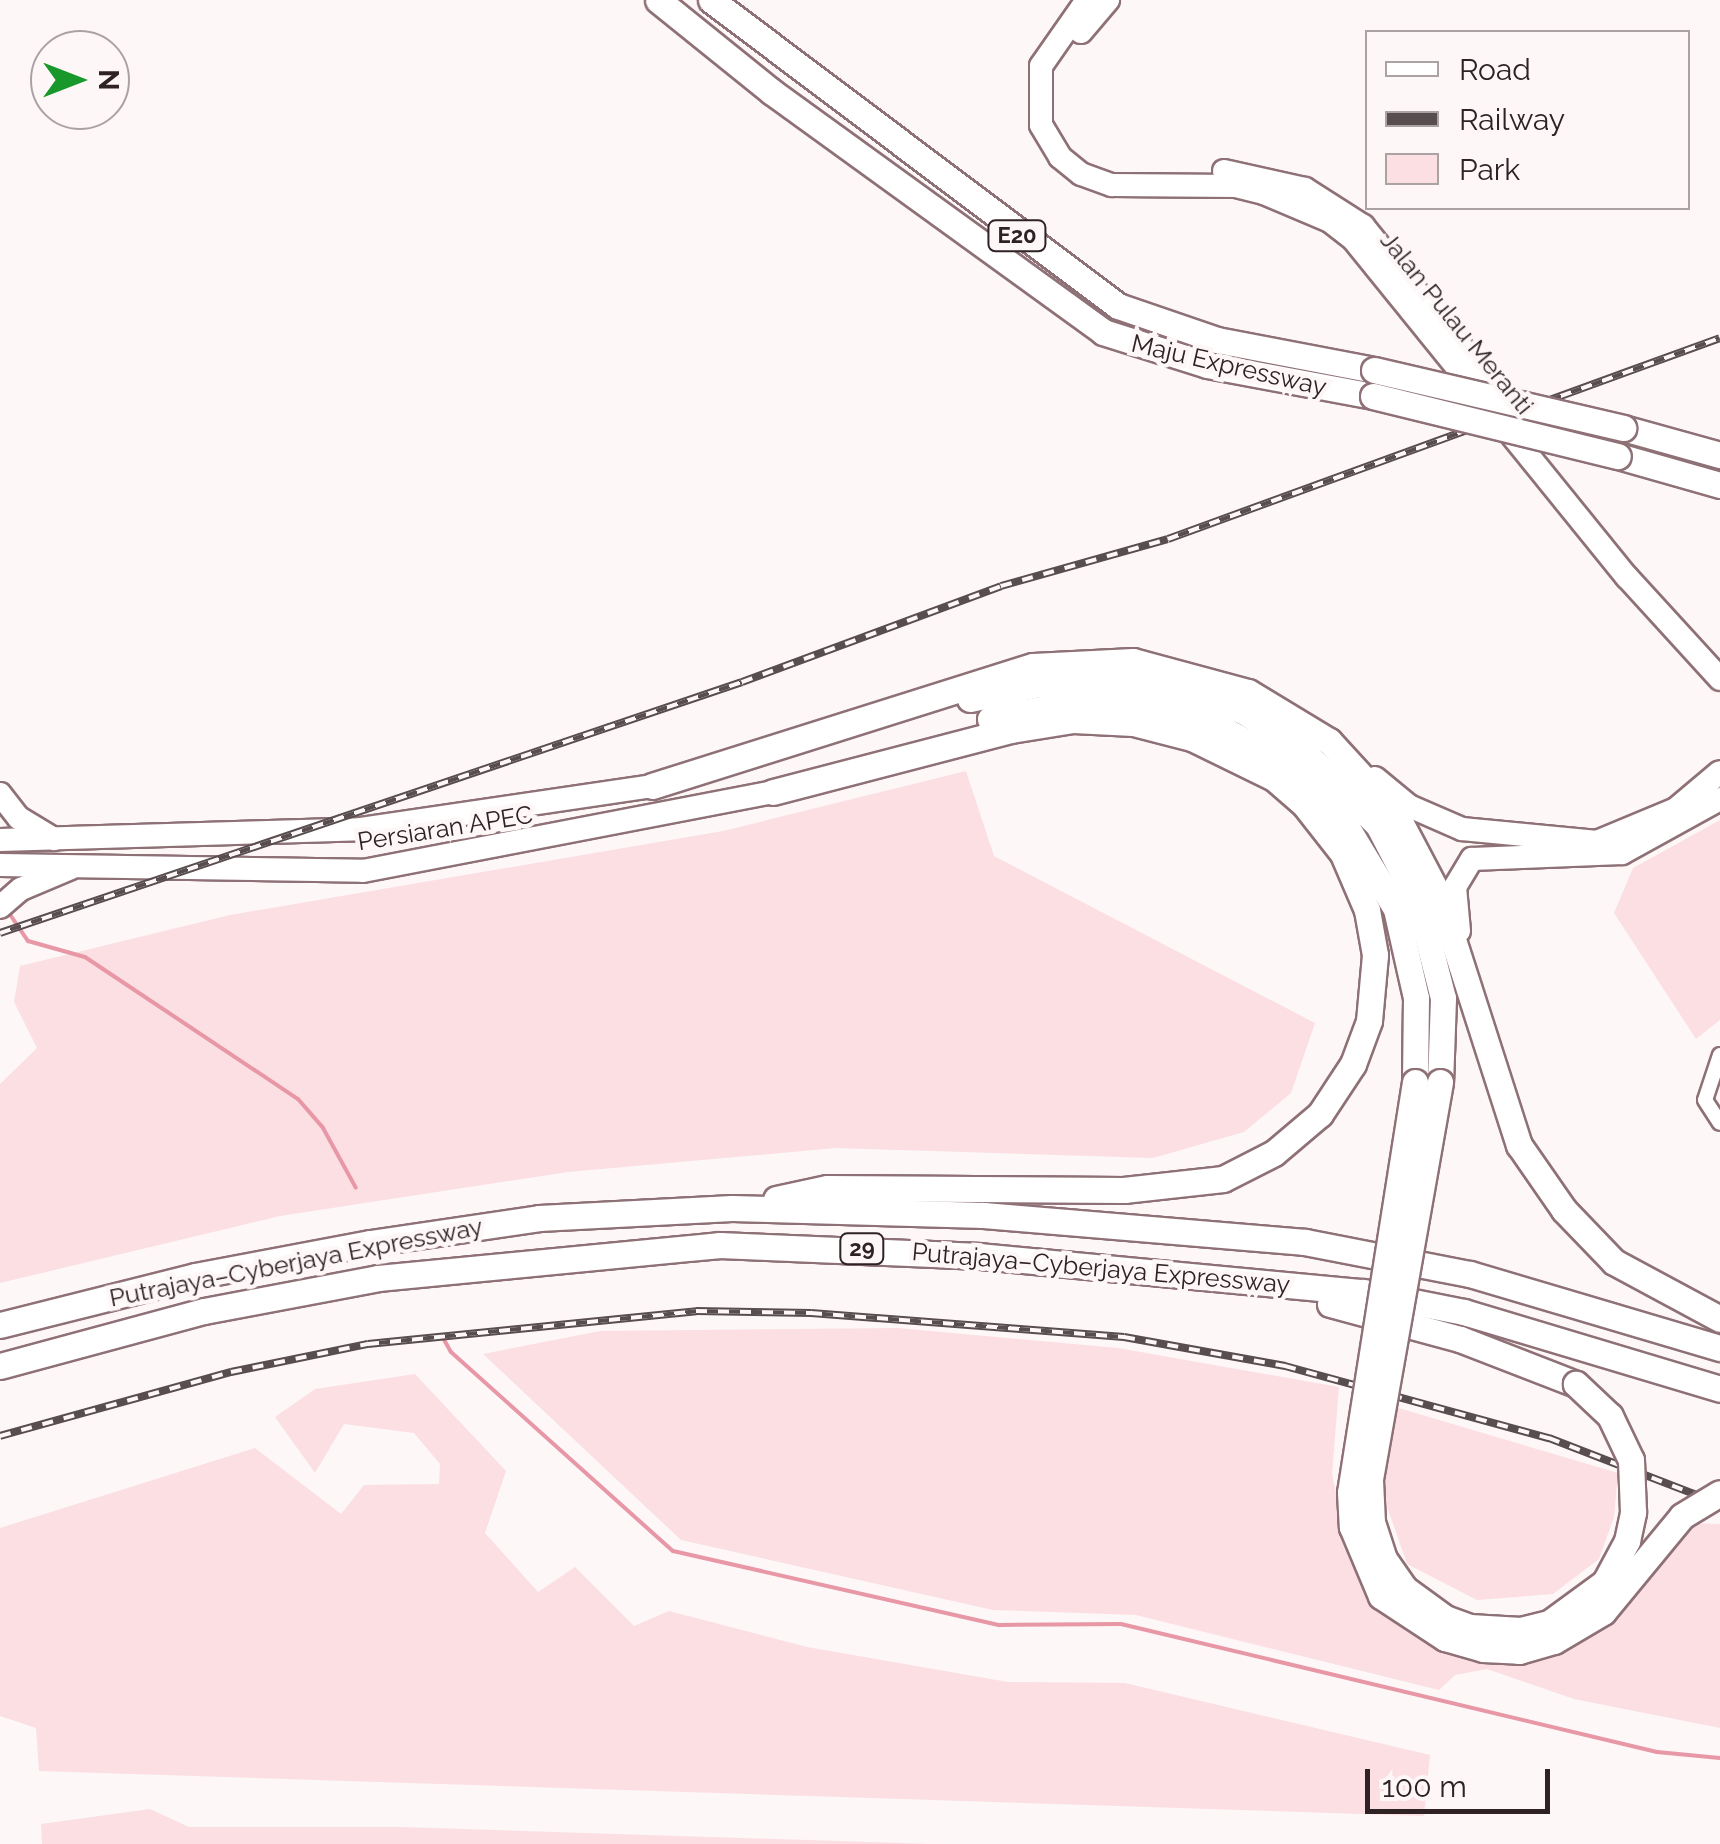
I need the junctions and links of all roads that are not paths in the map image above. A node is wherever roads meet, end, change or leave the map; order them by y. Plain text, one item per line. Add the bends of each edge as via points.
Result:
1 (658, 0) edge
2 (711, 0) edge
3 (1088, 0) edge
4 (1108, 0) edge
5 (1720, 456) edge
6 (1720, 484) edge
7 (1720, 658) edge
8 (1720, 679) edge
9 (1330, 741) junction
10 (1720, 772) edge
11 (652, 786) junction
12 (773, 792) junction
13 (0, 794) edge
14 (1720, 799) edge
15 (0, 840) edge
16 (55, 840) junction
17 (0, 865) edge
18 (74, 866) junction
19 (0, 908) edge
20 (1468, 991) junction
21 (1720, 1054) edge
22 (1428, 1082) junction
23 (1720, 1124) edge
24 (732, 1208) junction
25 (1121, 1269) junction
26 (1720, 1319) edge
27 (0, 1325) edge
28 (1720, 1348) edge
29 (0, 1366) edge
30 (1720, 1390) edge
31 (1720, 1493) edge

1 - 6 highway, Maju Expressway / E20, bridge via 772,92 1103,332 1208,365 1373,396
2 - 5 highway, Maju Expressway / E20, bridge via 1118,306 1218,340 1374,370
3 - 8 main road, Jalan Pulau Meranti via 1041,66 1041,125 1060,158 1080,174 1112,184 1236,186 1264,193 1330,221 1353,239 1627,577
4 - 7 main road, Jalan Pulau Meranti via 1055,72 1055,122 1072,148 1116,169 1271,178 1306,189 1363,226 1638,569
9 - 10 main road via 1434,819 1530,840 1615,836 1676,809
9 - 11 highway via 1248,692 1200,675 1099,660 999,673
9 - 20 highway via 1396,814 1439,896
11 - 16 main road, Persiaran APEC via 360,829
11 - 22 highway via 1039,684 1134,682 1241,710 1293,741 1378,825 1419,904 1443,998
12 - 18 main road, Persiaran APEC via 362,871
12 - 22 highway via 963,726 1060,704 1135,704 1232,733 1283,762 1317,792 1358,842 1396,909
12 - 24 highway via 1074,720 1133,723 1192,738 1274,778 1330,836 1367,910 1375,954 1372,988 1353,1064 1320,1114 1274,1153 1223,1179 1124,1190 827,1188
13 - 16 main road via 20,818
14 - 20 main road via 1622,854 1468,861 1454,904
15 - 16 main road, Persiaran APEC
17 - 18 main road, Persiaran APEC
18 - 19 main road via 22,889
20 - 26 highway via 1519,1145 1564,1210 1614,1262
21 - 23 street via 1705,1100
22 - 25 highway, bridge via 1370,1480 1372,1522 1384,1559 1404,1588 1444,1618 1521,1630 1548,1622 1604,1582 1630,1526 1631,1460 1610,1416 1576,1384 1554,1370 1358,1309
22 - 31 highway, bridge via 1350,1492 1352,1527 1381,1596 1445,1638 1519,1652 1554,1641 1603,1612 1682,1516
24 - 27 highway, Putrajaya–Cyberjaya Expressway / 29 via 539,1218 370,1243 195,1276
24 - 28 highway, Putrajaya–Cyberjaya Expressway / 29 via 1024,1218 1306,1242 1470,1274
25 - 29 highway, Putrajaya–Cyberjaya Expressway / 29 via 738,1245 542,1257 378,1278 204,1311
25 - 30 highway, Putrajaya–Cyberjaya Expressway / 29 via 1363,1292 1447,1309

